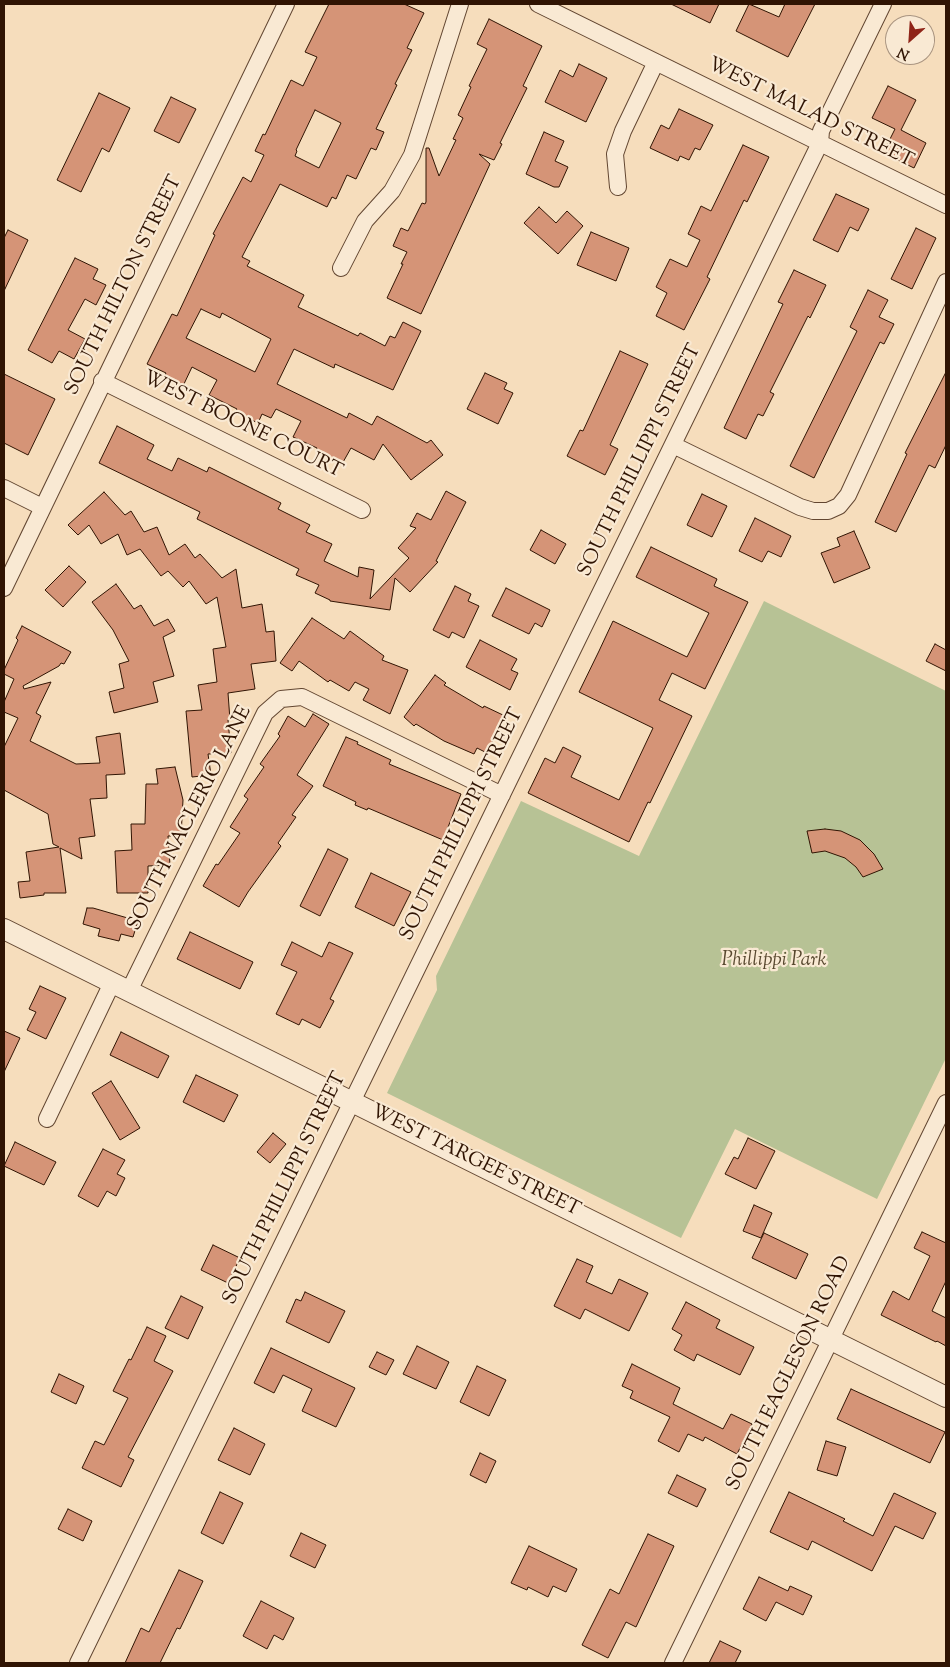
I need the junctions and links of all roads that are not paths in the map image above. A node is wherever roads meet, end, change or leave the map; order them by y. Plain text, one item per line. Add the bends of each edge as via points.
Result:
1 (286, 4) edge
2 (460, 4) edge
3 (538, 4) edge
4 (884, 4) edge
5 (656, 62) junction
6 (820, 143) junction
7 (618, 187) dead end
8 (946, 205) edge
9 (342, 268) dead end
10 (946, 282) edge
11 (102, 381) junction
12 (672, 445) junction
13 (4, 488) edge
14 (42, 507) junction
15 (362, 510) dead end
16 (4, 588) edge
17 (502, 795) junction
18 (4, 929) edge
19 (120, 987) junction
20 (352, 1101) junction
21 (946, 1103) edge
22 (48, 1119) dead end
23 (831, 1339) junction
24 (946, 1397) edge
25 (78, 1663) edge
26 (673, 1663) edge

1 - 11 street, SOUTH HILTON STREET
2 - 9 street via 412,155 392,191 364,221
3 - 5 street, WEST MALAD STREET
4 - 6 street, SOUTH PHILLIPPI STREET via 821,131
5 - 6 street, WEST MALAD STREET
5 - 7 street via 615,154
6 - 8 street, WEST MALAD STREET
6 - 12 street, SOUTH PHILLIPPI STREET
10 - 12 street via 848,495 839,506 828,512 800,507
11 - 14 street, SOUTH HILTON STREET
11 - 15 street, WEST BOONE COURT
12 - 17 street, SOUTH PHILLIPPI STREET
13 - 14 street
14 - 16 street, SOUTH HILTON STREET
17 - 19 street, SOUTH NACLERIO LANE via 302,697 281,699 265,713
17 - 20 street, SOUTH PHILLIPPI STREET
18 - 19 street, WEST TARGEE STREET
19 - 20 street, WEST TARGEE STREET
19 - 22 street, SOUTH NACLERIO LANE
20 - 23 street, WEST TARGEE STREET
20 - 25 street, SOUTH PHILLIPPI STREET
21 - 23 street, SOUTH EAGLESON ROAD
23 - 24 street, WEST TARGEE STREET
23 - 26 street, SOUTH EAGLESON ROAD

